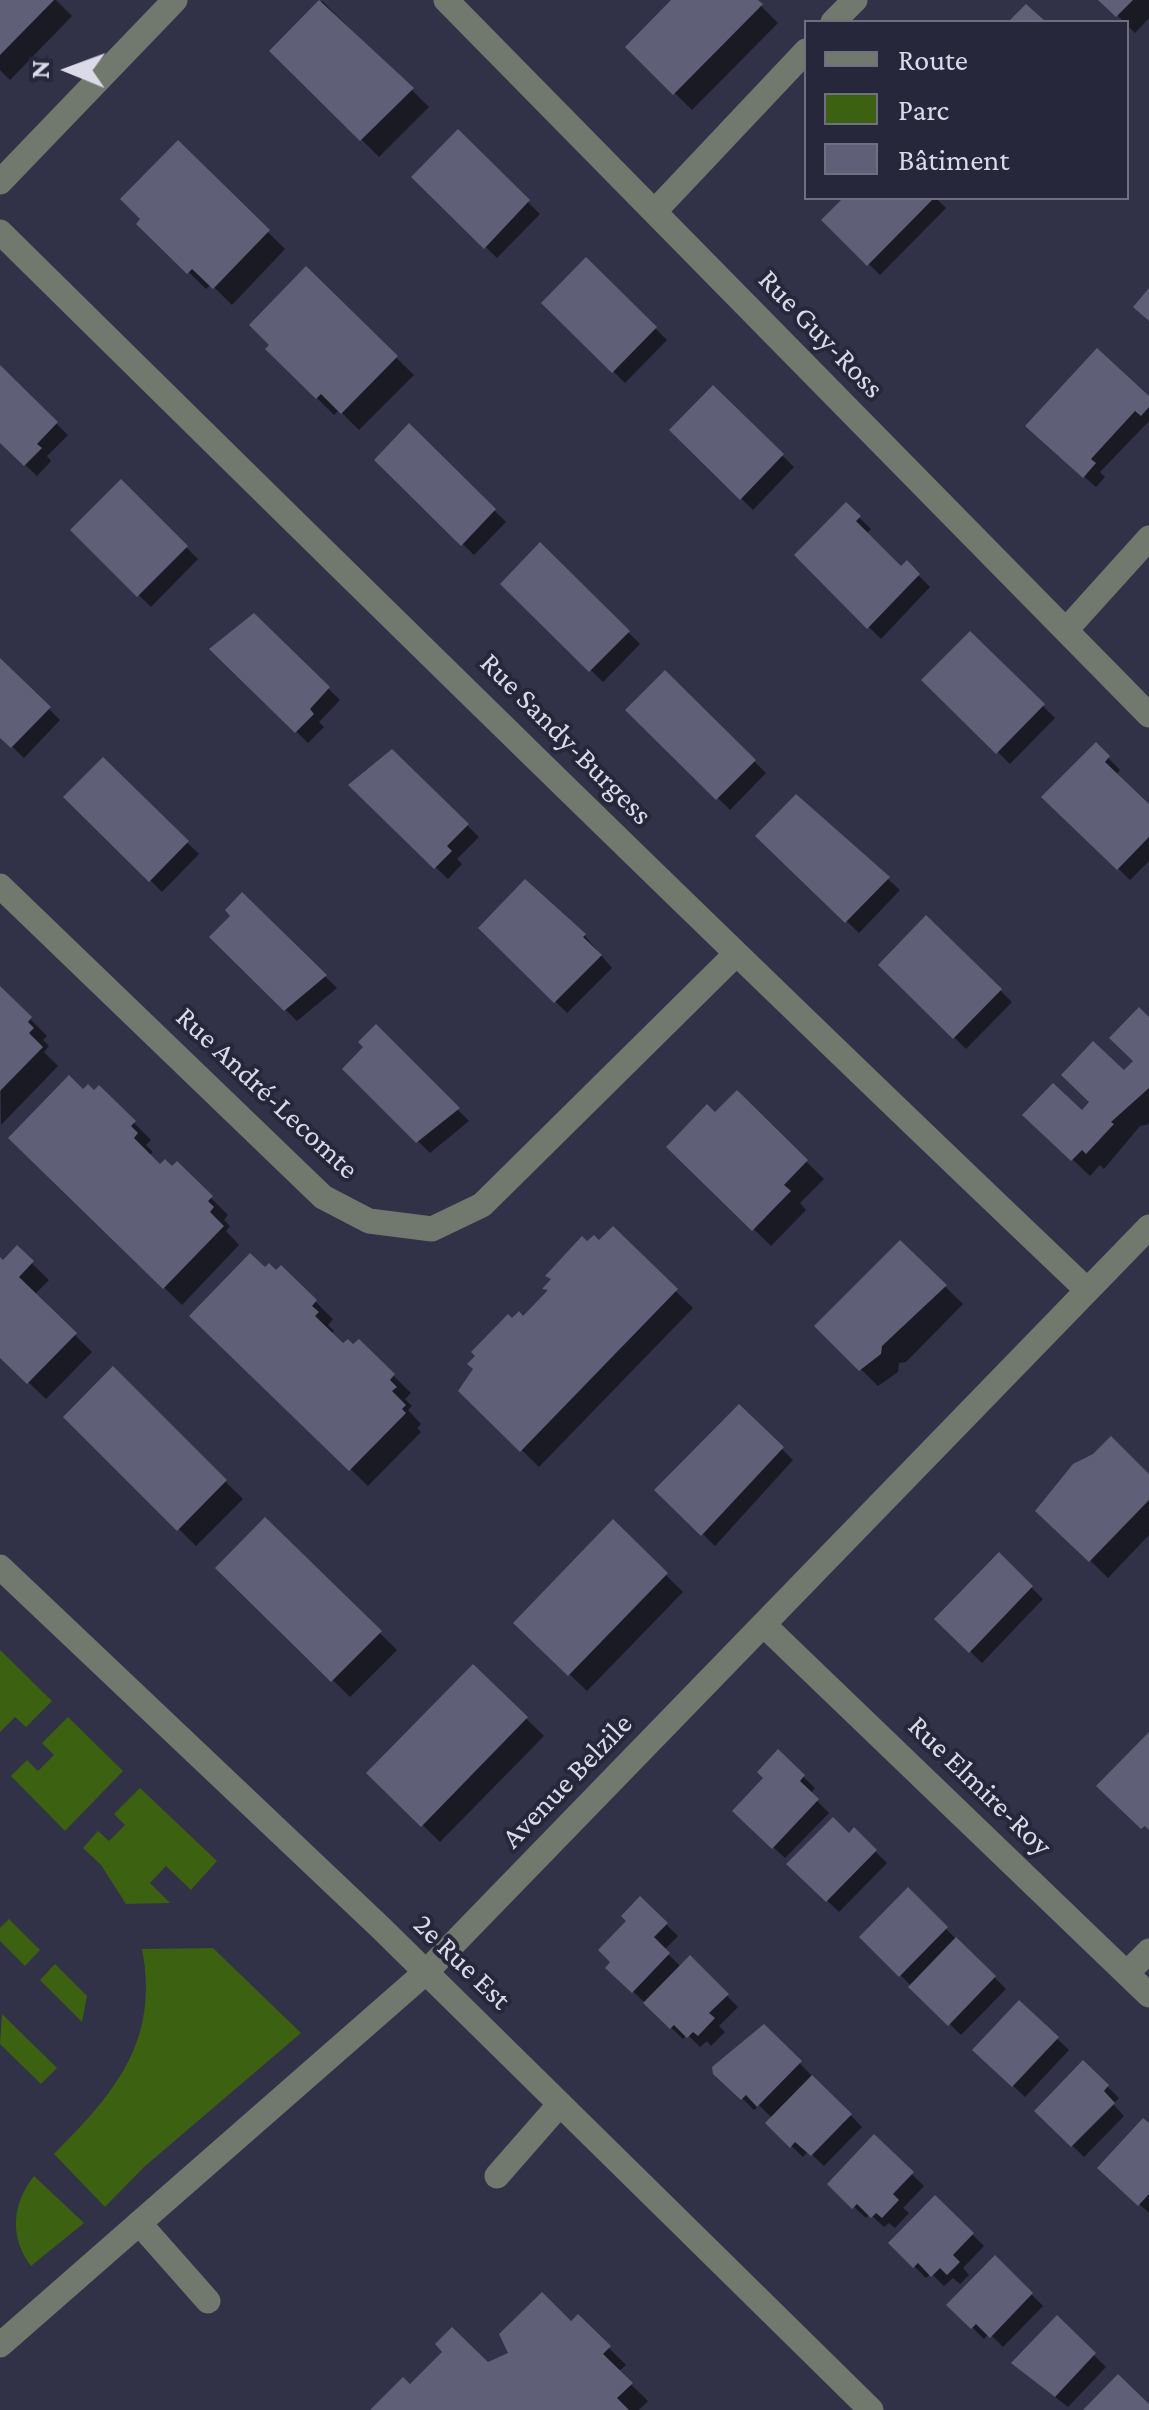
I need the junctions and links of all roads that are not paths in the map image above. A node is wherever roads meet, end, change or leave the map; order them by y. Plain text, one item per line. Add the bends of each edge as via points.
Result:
1 (175, 0) edge
2 (446, 0) edge
3 (855, 0) edge
4 (836, 20) edge
5 (804, 53) edge
6 (0, 182) edge
7 (655, 210) junction
8 (0, 232) edge
9 (1149, 538) edge
10 (1066, 630) junction
11 (1149, 715) edge
12 (0, 886) edge
13 (735, 955) junction
14 (1149, 1227) edge
15 (1088, 1290) junction
16 (0, 1567) edge
17 (764, 1625) junction
18 (1149, 1952) edge
19 (426, 1972) junction
20 (1128, 1974) junction
21 (1149, 1994) edge
22 (560, 2104) junction
23 (496, 2176) dead end
24 (139, 2223) junction
25 (208, 2300) dead end
26 (0, 2345) edge
27 (871, 2410) edge

1 - 6 street
2 - 7 street, Rue Guy-Ross
3 - 4 street
5 - 7 street
7 - 10 street, Rue Guy-Ross
8 - 13 street, Rue Sandy-Burgess
9 - 10 street
10 - 11 street, Rue Guy-Ross
12 - 13 street, Rue André-Lecomte via 324,1198 369,1220 432,1229 482,1205
13 - 15 street, Rue Sandy-Burgess
14 - 15 street, Avenue Belzile
15 - 17 street, Avenue Belzile
16 - 19 street, 2e Rue Est
17 - 19 street, Avenue Belzile
17 - 20 street, Rue Elmire-Roy
18 - 20 street
19 - 22 street, 2e Rue Est
19 - 24 street, Avenue Belzile
20 - 21 street, Rue Elmire-Roy
22 - 23 street
22 - 27 street, 2e Rue Est
24 - 25 street
24 - 26 street, Avenue Belzile

